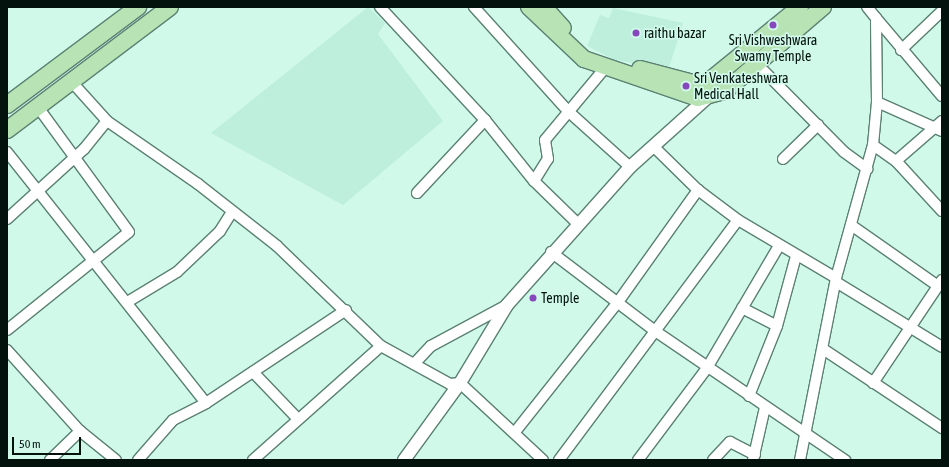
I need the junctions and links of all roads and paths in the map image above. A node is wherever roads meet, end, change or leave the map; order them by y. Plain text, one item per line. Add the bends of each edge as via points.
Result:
1 (138, 7) edge
2 (170, 7) edge
3 (380, 7) edge
4 (474, 7) edge
5 (529, 7) edge
6 (544, 7) edge
7 (800, 7) edge
8 (824, 7) edge
9 (867, 7) edge
10 (942, 11) edge
11 (876, 18) junction
12 (901, 50) junction
13 (758, 65) junction
14 (605, 68) junction
15 (71, 81) junction
16 (942, 96) edge
17 (708, 97) junction
18 (876, 102) junction
19 (7, 106) edge
20 (38, 107) junction
21 (569, 112) junction
22 (485, 120) junction
23 (942, 120) edge
24 (107, 121) junction
25 (818, 125) junction
26 (7, 130) edge
27 (938, 130) edge
28 (873, 145) junction
29 (653, 146) junction
30 (7, 152) edge
31 (74, 156) junction
32 (783, 159) dead end
33 (896, 161) junction
34 (630, 167) junction
35 (867, 169) junction
36 (534, 180) junction
37 (38, 188) junction
38 (698, 190) junction
39 (417, 193) dead end
40 (942, 211) edge
41 (232, 212) junction
42 (7, 219) edge
43 (738, 220) junction
44 (577, 223) junction
45 (851, 225) junction
46 (779, 246) junction
47 (551, 252) junction
48 (796, 256) junction
49 (94, 260) junction
50 (836, 280) junction
51 (940, 283) edge
52 (129, 302) junction
53 (618, 302) junction
54 (507, 305) junction
55 (742, 308) junction
56 (346, 310) junction
57 (777, 326) junction
58 (912, 326) junction
59 (7, 330) edge
60 (655, 332) junction
61 (381, 346) junction
62 (942, 347) edge
63 (823, 349) junction
64 (7, 350) edge
65 (414, 364) junction
66 (707, 368) junction
67 (253, 372) junction
68 (460, 383) junction
69 (873, 384) junction
70 (749, 396) junction
71 (206, 403) junction
72 (765, 407) junction
73 (297, 418) junction
74 (942, 428) edge
75 (80, 431) junction
76 (515, 432) junction
77 (805, 434) junction
78 (754, 457) edge
79 (50, 460) edge
80 (116, 460) edge
81 (138, 460) edge
82 (253, 460) edge
83 (404, 460) edge
84 (543, 460) edge
85 (559, 460) edge
86 (638, 460) edge
87 (713, 460) edge
88 (800, 460) edge
89 (845, 460) edge

1 - 19 highway
2 - 15 highway
3 - 22 street
4 - 21 street
5 - 14 highway via 574,52
6 - 7 highway via 591,52 625,65 698,84 718,76
8 - 13 highway
9 - 11 street
10 - 12 street
11 - 12 street
11 - 18 street
12 - 16 street
13 - 17 highway via 725,91
13 - 25 street
14 - 17 highway via 690,96
14 - 21 street
15 - 20 highway
15 - 24 street
17 - 29 street
18 - 27 street
18 - 28 street
20 - 26 highway
20 - 31 street
21 - 34 street
21 - 36 street via 545,140 548,159
22 - 36 street
22 - 39 street
23 - 27 street
24 - 31 street
24 - 41 street
25 - 32 street
25 - 35 street
27 - 33 street
28 - 33 street
28 - 35 street
29 - 34 street
29 - 38 street
30 - 37 street
31 - 37 street
31 - 49 street via 129,232
33 - 40 street
34 - 44 street
35 - 45 street
36 - 44 street
37 - 42 street
37 - 49 street
38 - 43 street
38 - 53 street
41 - 52 street via 220,231 177,272
41 - 56 street via 277,246
43 - 46 street
43 - 60 street
44 - 47 street
45 - 50 street
45 - 51 street
46 - 48 street
46 - 55 street
47 - 53 street
47 - 54 street
48 - 50 street
48 - 57 street
49 - 52 street
49 - 59 street
50 - 58 street
50 - 63 street
51 - 58 street
52 - 71 street
53 - 60 street
53 - 76 street
54 - 65 street via 431,346
54 - 68 street
55 - 57 street
55 - 66 street
56 - 61 street
56 - 67 street
57 - 70 street
58 - 62 street
58 - 69 street
60 - 66 street
60 - 85 street
61 - 65 street
61 - 73 street
63 - 69 street
63 - 77 street
64 - 75 street
65 - 68 street via 450,384
66 - 70 street
66 - 86 street
67 - 71 street
67 - 73 street
68 - 76 street
68 - 83 street
69 - 74 street
70 - 72 street
71 - 81 street via 173,420
72 - 77 street
72 - 78 street
73 - 82 street
75 - 79 street
75 - 80 street
76 - 84 street
77 - 88 street
77 - 89 street
78 - 87 street via 730,442

